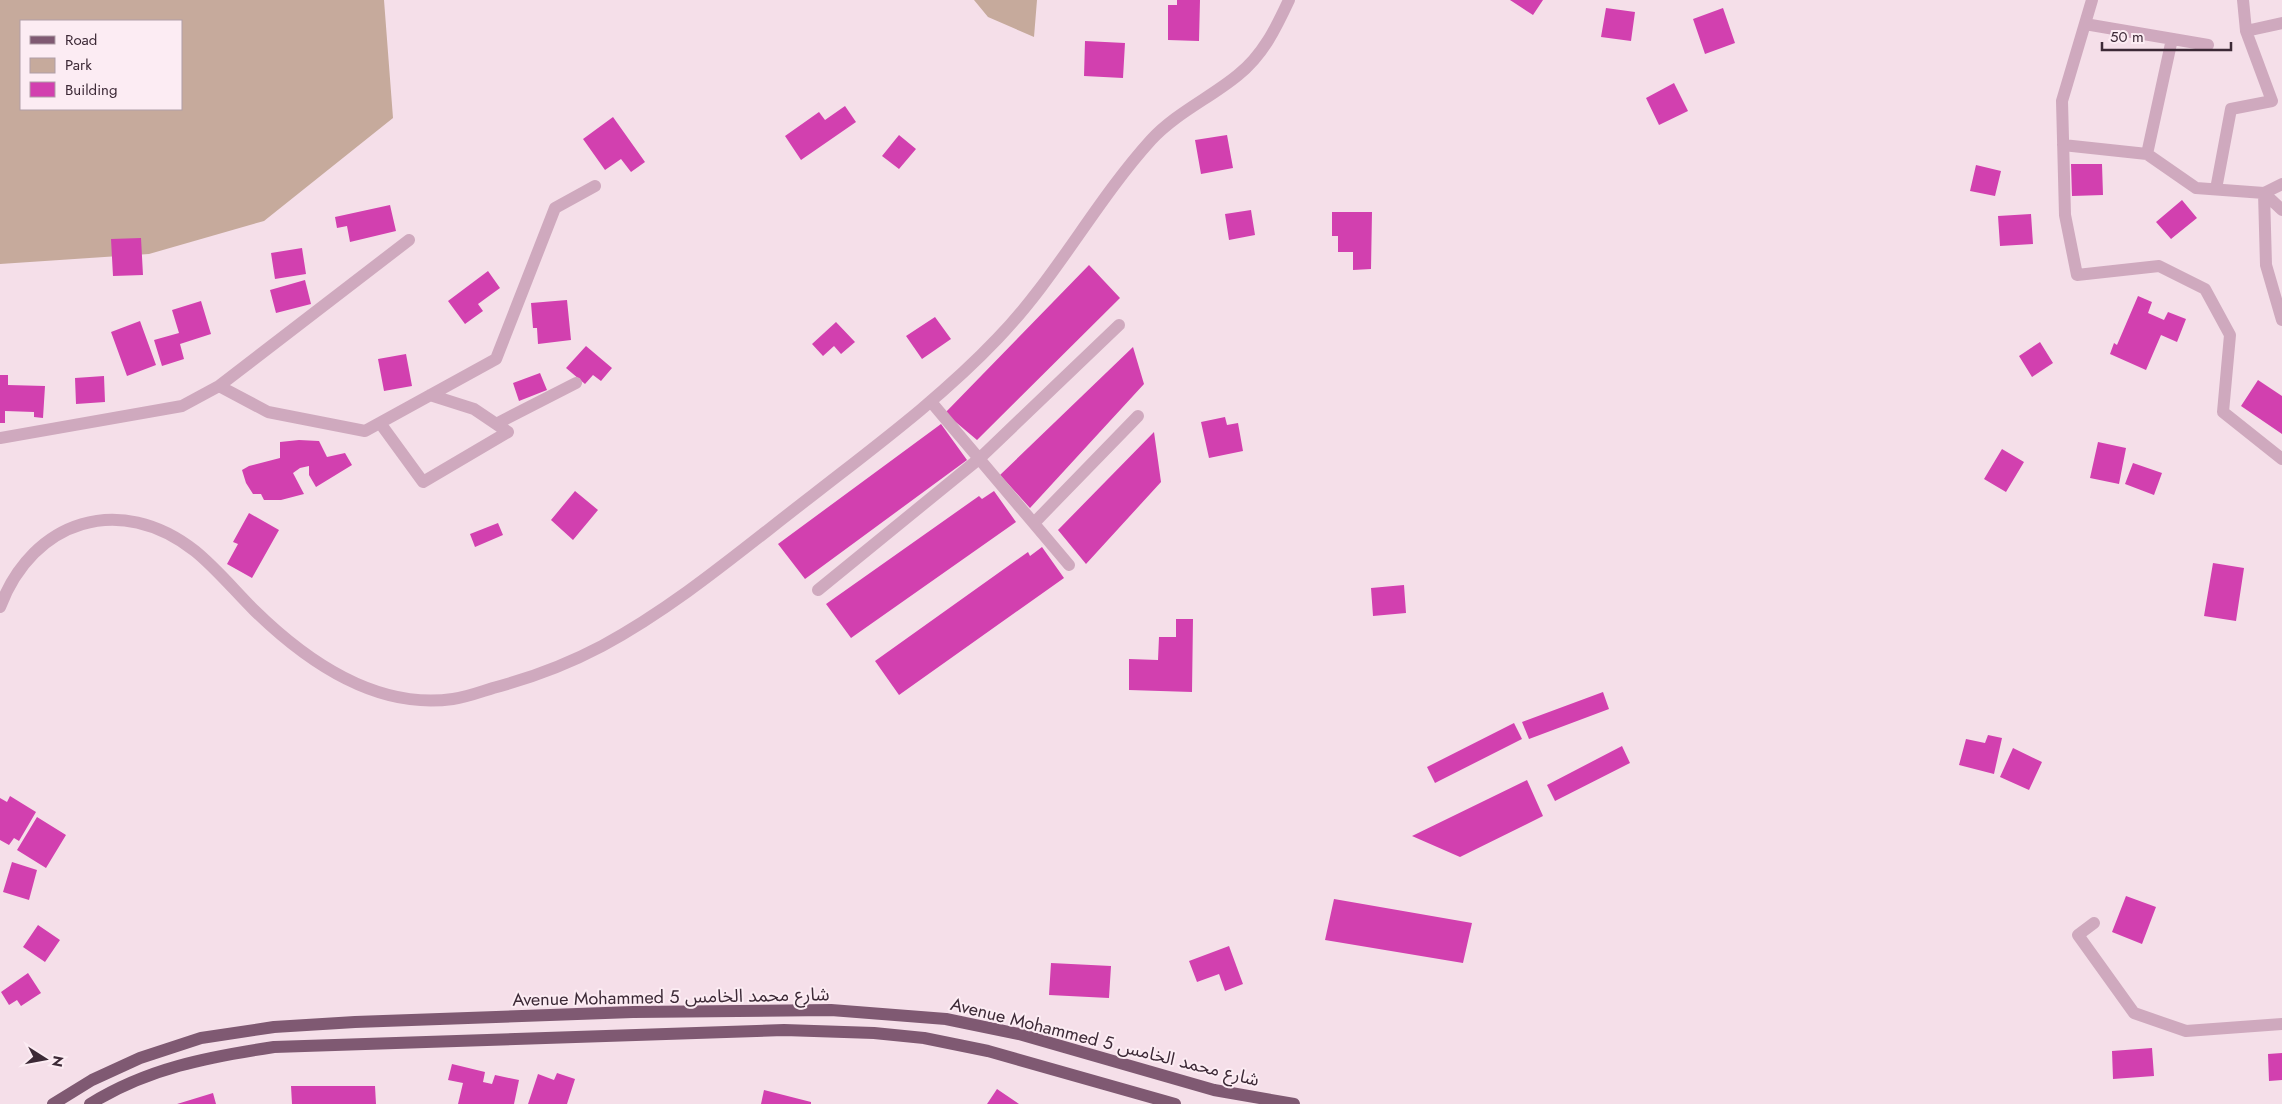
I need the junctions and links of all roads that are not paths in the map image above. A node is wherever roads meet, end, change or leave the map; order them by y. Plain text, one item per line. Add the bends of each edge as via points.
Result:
1 (1290, 0) edge
2 (2092, 0) edge
3 (2243, 0) edge
4 (2282, 23) edge
5 (2085, 24) junction
6 (2246, 31) junction
7 (2172, 39) junction
8 (2208, 46) dead end
9 (2063, 145) junction
10 (2147, 154) junction
11 (2282, 184) edge
12 (595, 186) dead end
13 (2216, 189) junction
14 (2264, 193) junction
15 (2282, 210) edge
16 (409, 240) dead end
17 (2282, 320) edge
18 (1119, 325) dead end
19 (576, 383) dead end
20 (219, 386) junction
21 (430, 395) junction
22 (932, 403) junction
23 (1138, 416) dead end
24 (380, 423) junction
25 (496, 424) junction
26 (0, 438) edge
27 (980, 458) junction
28 (2282, 459) edge
29 (1034, 523) junction
30 (1069, 565) dead end
31 (818, 590) dead end
32 (0, 607) edge
33 (2094, 923) dead end
34 (2282, 1024) edge
35 (53, 1104) edge
36 (90, 1104) edge
37 (1175, 1104) edge
38 (1294, 1104) edge

1 - 22 street via 1271,38 1254,60 1156,135 1127,168 1035,297 997,340
2 - 5 street
3 - 6 street
4 - 6 street
5 - 7 street
5 - 9 street via 2062,100
6 - 13 street via 2272,102 2230,109
7 - 8 street
7 - 10 street
9 - 10 street
9 - 28 street via 2065,215 2077,275 2159,266 2205,289 2230,336 2223,412
10 - 13 street via 2196,188
11 - 14 street
12 - 21 street via 555,208 496,359
13 - 14 street
14 - 15 street
14 - 17 street via 2266,265
16 - 20 street
18 - 27 street
19 - 25 street
20 - 24 street via 268,412 365,431
20 - 26 street via 182,406
21 - 24 street
21 - 25 street via 474,409
22 - 27 street
22 - 32 street via 683,594 603,645 512,683 454,699 397,698 372,690 316,662 283,638 195,551 169,535 141,524 113,519 87,522 61,531 36,550
23 - 29 street
24 - 25 street via 423,482 508,432
27 - 29 street
27 - 31 street
29 - 30 street
33 - 34 street via 2078,935 2134,1013 2186,1031
35 - 38 main road, Avenue Mohammed 5 شارع محمد الخامس via 92,1080 140,1058 201,1038 274,1028 633,1012 831,1010 946,1019 1019,1034 1214,1090
36 - 37 main road, Avenue Mohammed 5 شارع محمد الخامس via 155,1073 205,1058 274,1047 784,1030 874,1033 988,1050

